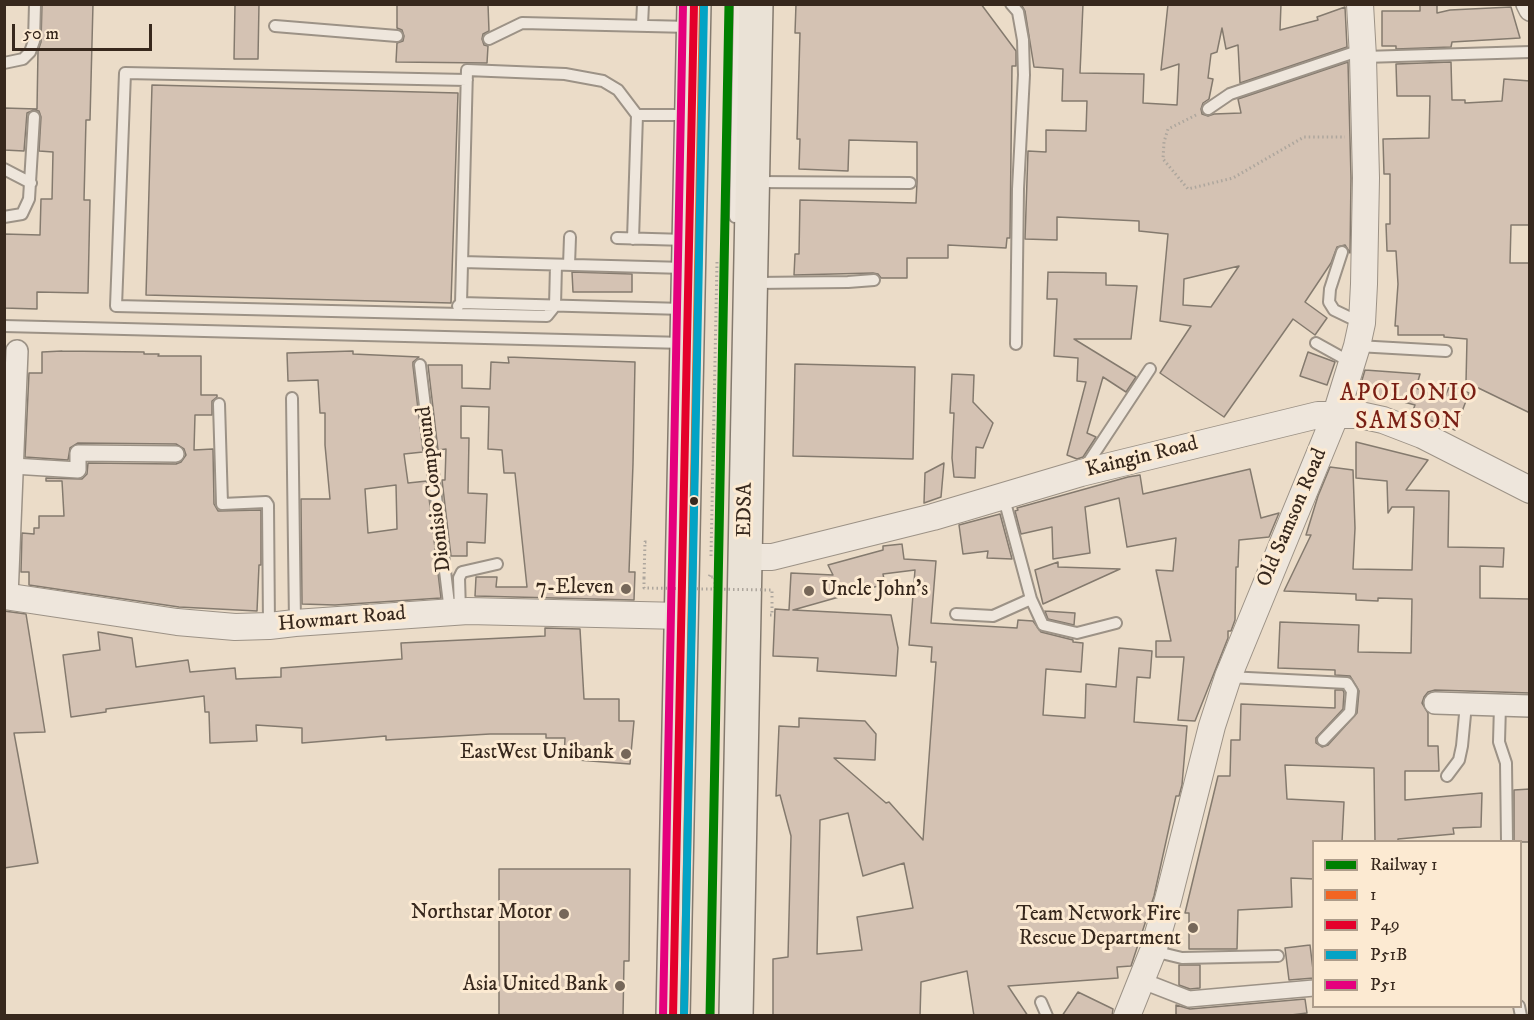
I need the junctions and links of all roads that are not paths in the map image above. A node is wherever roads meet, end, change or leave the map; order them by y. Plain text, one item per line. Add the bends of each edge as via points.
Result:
1 (35, 4) edge
2 (643, 4) edge
3 (739, 4) edge
4 (756, 4) edge
5 (1011, 4) edge
6 (1360, 4) edge
7 (1527, 4) edge
8 (1530, 10) edge
9 (697, 12) edge
10 (275, 26) dead end
11 (642, 26) junction
12 (397, 36) dead end
13 (489, 39) dead end
14 (1530, 52) edge
15 (1363, 53) junction
16 (4, 63) edge
17 (467, 80) junction
18 (1208, 109) road end
19 (637, 115) junction
20 (692, 116) junction
21 (34, 117) dead end
22 (4, 169) edge
23 (753, 182) junction
24 (31, 183) junction
25 (910, 183) dead end
26 (4, 217) edge
27 (735, 228) dead end
28 (570, 237) dead end
29 (616, 238) dead end
30 (633, 238) junction
31 (1342, 252) dead end
32 (698, 257) junction
33 (462, 262) junction
34 (556, 265) junction
35 (568, 265) junction
36 (874, 280) dead end
37 (751, 283) junction
38 (462, 303) junction
39 (555, 306) junction
40 (687, 309) junction
41 (446, 313) junction
42 (4, 326) edge
43 (687, 343) junction
44 (1316, 343) dead end
45 (1016, 344) dead end
46 (1357, 344) junction
47 (17, 351) dead end
48 (1446, 351) dead end
49 (420, 365) dead end
50 (1150, 369) dead end
51 (292, 398) dead end
52 (219, 404) dead end
53 (1336, 414) junction
54 (176, 454) dead end
55 (13, 466) junction
56 (1081, 473) junction
57 (1530, 490) edge
58 (1003, 495) junction
59 (746, 557) junction
60 (497, 564) dead end
61 (6, 597) edge
62 (1031, 599) junction
63 (455, 612) junction
64 (956, 614) dead end
65 (682, 616) junction
66 (1116, 622) dead end
67 (295, 623) junction
68 (270, 626) junction
69 (1228, 677) junction
70 (1435, 703) dead end
71 (1466, 704) junction
72 (1500, 705) junction
73 (1530, 706) edge
74 (1323, 741) dead end
75 (1447, 776) dead end
76 (1507, 840) edge
77 (1153, 951) junction
78 (1278, 956) dead end
79 (1140, 980) junction
80 (1312, 988) edge
81 (1041, 1002) dead end
82 (673, 1016) edge
83 (684, 1016) edge
84 (736, 1016) edge
85 (1047, 1016) edge
86 (1126, 1016) edge

1 - 16 lane via 30,52 22,59
2 - 11 lane
3 - 27 lane
4 - 23 highway, EDSA
5 - 45 lane via 1018,12 1024,75
6 - 15 street, Old Samson Road
7 - 8 street
9 - 11 lane
9 - 20 highway
9 - 83 lane
10 - 12 lane
11 - 13 lane via 522,23
14 - 15 lane
15 - 18 lane via 1230,94
15 - 46 street, Old Samson Road via 1365,178
17 - 19 lane via 468,70 565,74 603,81 618,90
17 - 33 lane
17 - 41 lane via 125,73 116,306
19 - 20 lane
19 - 30 lane
20 - 32 highway
21 - 24 lane
22 - 24 lane
23 - 25 lane
23 - 37 highway, EDSA
24 - 26 lane via 22,214
28 - 35 lane
29 - 30 lane
30 - 32 lane
31 - 46 lane via 1329,302
32 - 35 lane
32 - 40 highway
33 - 34 lane
33 - 38 lane
34 - 35 lane
34 - 39 lane
36 - 37 lane
37 - 59 highway, EDSA
38 - 39 lane
38 - 41 lane
39 - 40 lane
39 - 41 lane via 547,316
40 - 43 highway
42 - 43 lane
43 - 65 highway
44 - 46 lane
46 - 48 lane
46 - 53 street, Old Samson Road
47 - 55 street
49 - 63 lane, Dionisio Compound
50 - 56 lane
51 - 67 lane
52 - 68 lane via 222,504 268,505
53 - 56 street, Kaingin Road via 1308,417
53 - 57 street, Kaingin Road via 1383,420 1422,435
53 - 69 street, Old Samson Road
54 - 55 street via 78,453 78,470
55 - 61 street
56 - 58 street, Kaingin Road
58 - 59 street, Kaingin Road via 933,518 782,555
58 - 62 lane
59 - 84 highway, EDSA
60 - 63 lane via 462,572
61 - 68 street, Howmart Road via 204,626
62 - 64 lane via 993,616
62 - 66 lane via 1043,625 1077,633
63 - 65 street, Howmart Road
63 - 67 street, Howmart Road
65 - 82 highway
67 - 68 street, Howmart Road
69 - 74 lane via 1347,683 1352,691 1350,712
69 - 77 street, Old Samson Road
70 - 71 street
71 - 72 street
71 - 75 lane via 1461,753
72 - 73 street
72 - 76 lane
77 - 78 lane via 1182,958
77 - 79 street, Old Samson Road
79 - 80 street via 1189,999
79 - 86 street, Old Samson Road
81 - 85 lane

